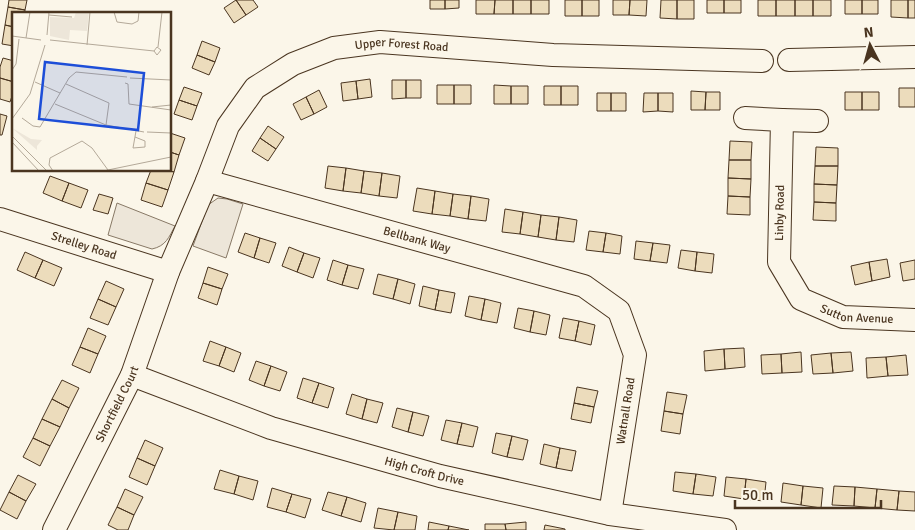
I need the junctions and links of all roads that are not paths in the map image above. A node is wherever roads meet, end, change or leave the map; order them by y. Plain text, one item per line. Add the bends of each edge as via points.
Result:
1 (915, 57) edge
2 (789, 60) dead end
3 (762, 61) dead end
4 (745, 118) dead end
5 (782, 120) junction
6 (817, 120) dead end
7 (207, 181) junction
8 (0, 219) edge
9 (168, 272) junction
10 (801, 299) joint
11 (619, 311) joint
12 (915, 320) edge
13 (132, 375) junction
14 (610, 514) junction
15 (54, 530) edge
16 (725, 530) edge

1 - 2 street
3 - 7 street, Upper Forest Road via 553,55 380,42 334,48 292,64 255,88 228,126
4 - 5 street
5 - 6 street
5 - 10 street, Linby Road via 779,262
7 - 9 street, Upper Forest Road
7 - 11 street, Bellbank Way via 584,286
8 - 9 street, Strelley Road
9 - 13 street, Shortfield Court
10 - 12 street, Sutton Avenue via 842,317
11 - 14 street, Watnall Road via 635,355
13 - 14 street, High Croft Drive via 271,428 440,476
13 - 15 street, Shortfield Court
14 - 16 street, High Croft Drive

